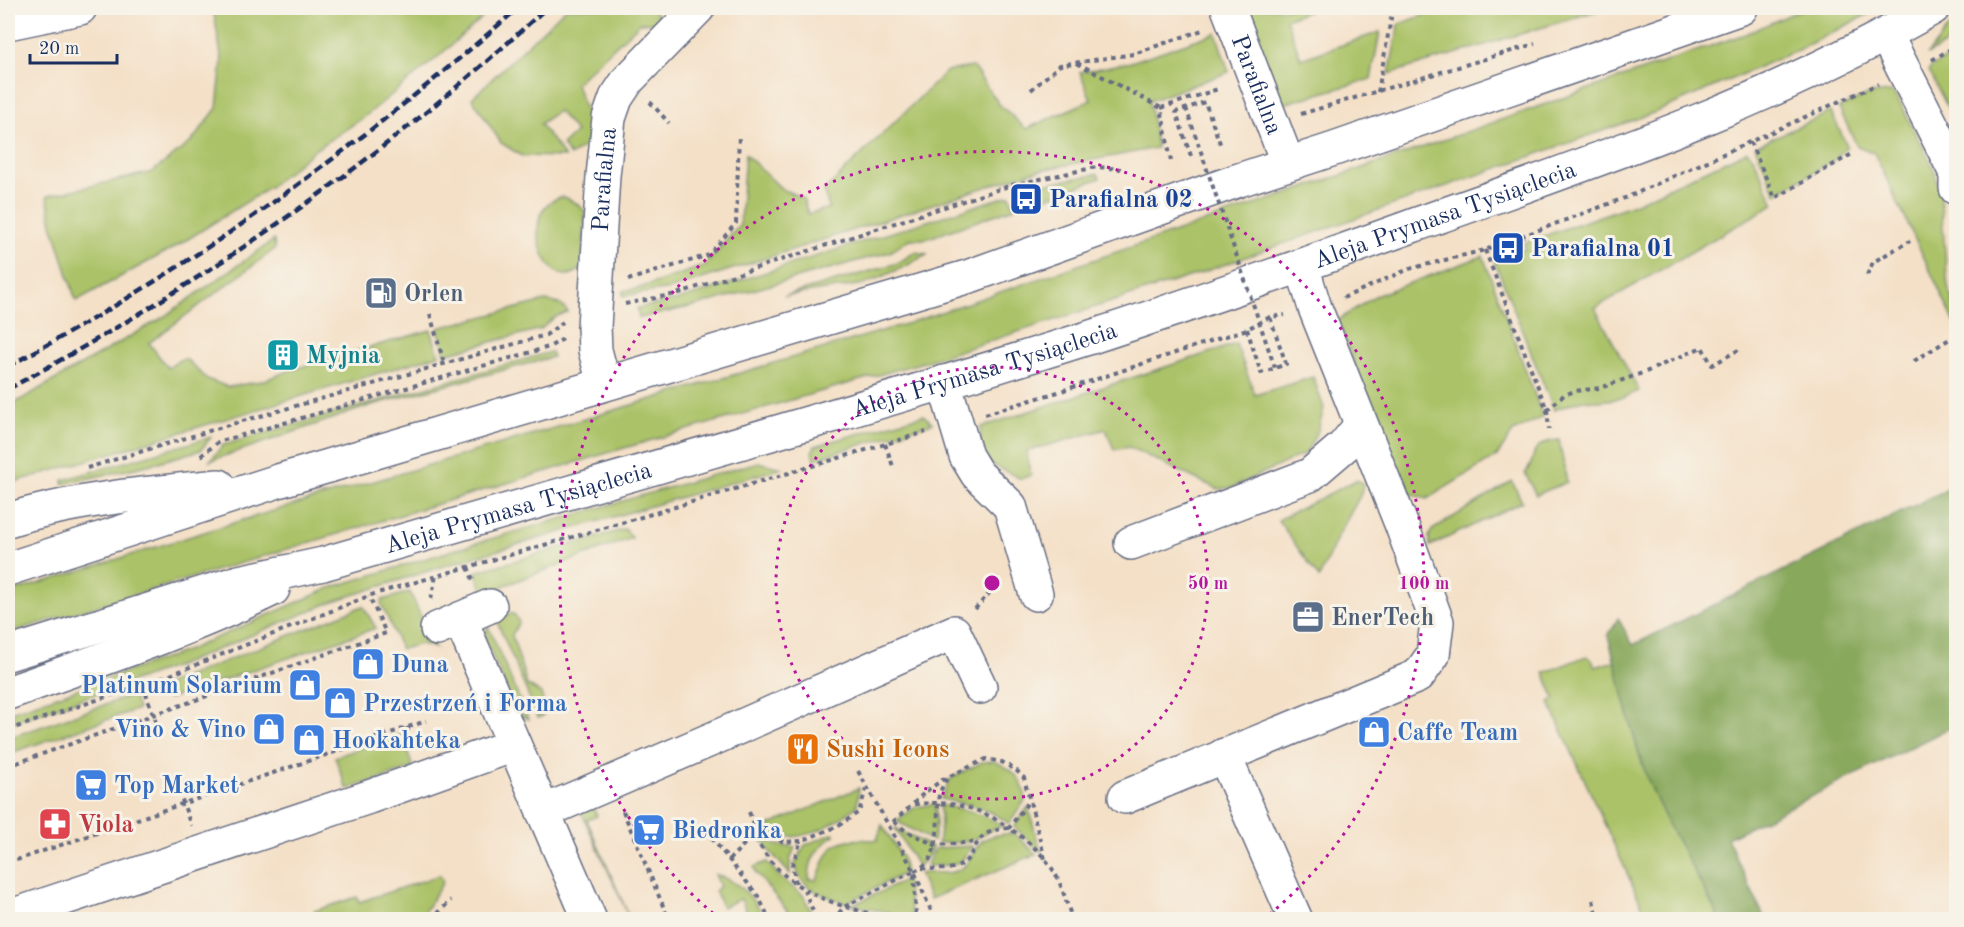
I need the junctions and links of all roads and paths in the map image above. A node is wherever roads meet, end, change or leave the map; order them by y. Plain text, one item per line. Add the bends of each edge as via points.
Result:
1 (80, 8) edge
2 (698, 8) edge
3 (1741, 8) edge
4 (1933, 8) edge
5 (1392, 12) dead end
6 (1217, 18) edge
7 (8, 23) edge
8 (1886, 35) junction
9 (1539, 43) dead end
10 (1956, 46) edge
11 (1930, 60) dead end
12 (1077, 63) junction
13 (1881, 84) dead end
14 (1218, 89) dead end
15 (1031, 90) dead end
16 (1378, 92) junction
17 (648, 100) dead end
18 (1161, 108) junction
19 (1186, 108) junction
20 (1291, 117) dead end
21 (669, 123) dead end
22 (739, 134) dead end
23 (1750, 142) junction
24 (1221, 146) dead end
25 (1854, 153) dead end
26 (1191, 156) dead end
27 (1171, 161) dead end
28 (1288, 164) junction
29 (1121, 169) dead end
30 (1956, 188) edge
31 (1910, 241) dead end
32 (1485, 250) junction
33 (1302, 266) junction
34 (1867, 275) dead end
35 (610, 294) junction
36 (1315, 308) junction
37 (430, 314) dead end
38 (1270, 317) junction
39 (571, 320) dead end
40 (1247, 328) junction
41 (1956, 335) edge
42 (565, 338) dead end
43 (1742, 348) dead end
44 (1914, 361) dead end
45 (444, 363) junction
46 (1275, 368) junction
47 (944, 382) junction
48 (604, 384) junction
49 (1547, 410) junction
50 (957, 423) junction
51 (1361, 425) junction
52 (1549, 429) dead end
53 (885, 444) junction
54 (199, 458) dead end
55 (86, 468) dead end
56 (894, 469) dead end
57 (278, 481) junction
58 (8, 520) edge
59 (1016, 526) junction
60 (1131, 543) dead end
61 (323, 564) junction
62 (468, 567) junction
63 (8, 569) edge
64 (470, 573) dead end
65 (1036, 594) dead end
66 (369, 596) junction
67 (490, 606) dead end
68 (954, 632) junction
69 (8, 654) edge
70 (143, 684) junction
71 (980, 687) dead end
72 (8, 693) edge
73 (154, 715) junction
74 (426, 720) dead end
75 (156, 723) dead end
76 (8, 730) edge
77 (514, 745) junction
78 (1224, 755) junction
79 (8, 766) edge
80 (858, 771) dead end
81 (948, 777) junction
82 (867, 788) junction
83 (1125, 797) dead end
84 (1029, 801) junction
85 (938, 802) junction
86 (912, 804) junction
87 (620, 805) dead end
88 (543, 812) junction
89 (749, 812) dead end
90 (631, 816) dead end
91 (626, 819) junction
92 (894, 822) junction
93 (887, 825) junction
94 (1010, 828) junction
95 (706, 831) dead end
96 (755, 833) junction
97 (801, 841) junction
98 (978, 842) junction
99 (935, 845) junction
100 (1044, 859) junction
101 (729, 860) junction
102 (8, 863) edge
103 (921, 868) junction
104 (914, 871) junction
105 (796, 884) junction
106 (804, 889) junction
107 (451, 900) dead end
108 (1593, 900) dead end
109 (844, 907) junction
110 (8, 918) edge
111 (431, 920) edge
112 (590, 920) edge
113 (669, 920) edge
114 (770, 920) edge
115 (817, 920) edge
116 (833, 920) edge
117 (897, 920) edge
118 (916, 920) edge
119 (935, 920) edge
120 (1073, 920) edge
121 (1296, 920) edge
122 (1598, 920) edge

1 - 7 main road
2 - 35 main road, Parafialna via 628,80 609,118 603,176
3 - 28 main road
4 - 8 main road, Aleja Prymasa Tysiąclecia
5 - 16 path
6 - 12 path via 1134,54
6 - 28 main road, Parafialna
8 - 30 main road via 1956,173
8 - 33 main road, Aleja Prymasa Tysiąclecia via 1662,136
9 - 16 path
10 - 11 path
12 - 15 path via 1060,65
12 - 18 path
13 - 23 path
14 - 18 path
16 - 20 path
17 - 21 path
18 - 27 path
19 - 24 path via 1204,102
19 - 26 path via 1176,112
19 - 46 path, bridge
22 - 35 path via 736,223 709,255
23 - 25 path via 1775,198
23 - 32 path via 1630,196
28 - 48 main road via 970,276
29 - 35 path via 1097,167 1012,185 676,294
31 - 34 path via 1873,262
32 - 36 path via 1409,268
32 - 49 path
33 - 36 main road
33 - 47 main road, Aleja Prymasa Tysiąclecia
35 - 48 main road, Parafialna via 594,327
36 - 38 path
36 - 51 main road
37 - 45 path
38 - 40 path
38 - 46 path via 1286,364
39 - 45 path via 546,335
40 - 46 path via 1262,373
40 - 50 path
41 - 44 path
42 - 54 path via 549,346 218,442
43 - 49 path via 1712,365 1702,347 1600,388 1564,395
45 - 55 path
47 - 50 main road
47 - 61 main road, Aleja Prymasa Tysiąclecia
48 - 57 main road
49 - 52 path
50 - 53 path
50 - 59 main road via 966,456 977,474 1010,506
51 - 60 main road via 1344,446 1310,475
51 - 78 main road via 1437,622 1433,655 1418,676
53 - 56 path
53 - 62 path
57 - 58 main road via 159,492 37,511
57 - 63 main road
59 - 65 main road
59 - 68 path via 993,589
61 - 69 main road, Aleja Prymasa Tysiąclecia via 238,582
61 - 72 main road via 154,641
62 - 64 path
62 - 66 path
66 - 70 path
66 - 73 path via 386,633
67 - 77 main road via 449,624
68 - 71 main road
68 - 88 main road
70 - 73 path
70 - 76 path
73 - 75 path
73 - 79 path
74 - 102 path
77 - 88 main road
77 - 110 main road
78 - 83 main road
78 - 121 main road
80 - 82 path
81 - 84 path via 986,759 994,760 1023,778
81 - 85 path
81 - 86 path
82 - 93 path
82 - 97 path via 859,812 838,826
84 - 94 path
84 - 100 path
85 - 86 path
85 - 94 path via 980,811
85 - 99 path
86 - 92 path
87 - 91 path
88 - 112 main road
89 - 96 path
90 - 91 path
91 - 113 path
92 - 93 path
92 - 99 path
93 - 104 path
94 - 98 path via 989,832
94 - 100 path
95 - 101 path
96 - 97 path via 784,842
96 - 101 path
96 - 105 path via 777,869
97 - 105 path via 792,865
98 - 99 path
98 - 103 path via 958,867
99 - 103 path
100 - 120 path via 1059,880
101 - 114 path via 758,897
103 - 104 path
104 - 109 path
104 - 118 path
104 - 119 path
105 - 106 path
106 - 109 path
106 - 115 path
107 - 111 path
108 - 122 path
109 - 116 path
109 - 117 path

